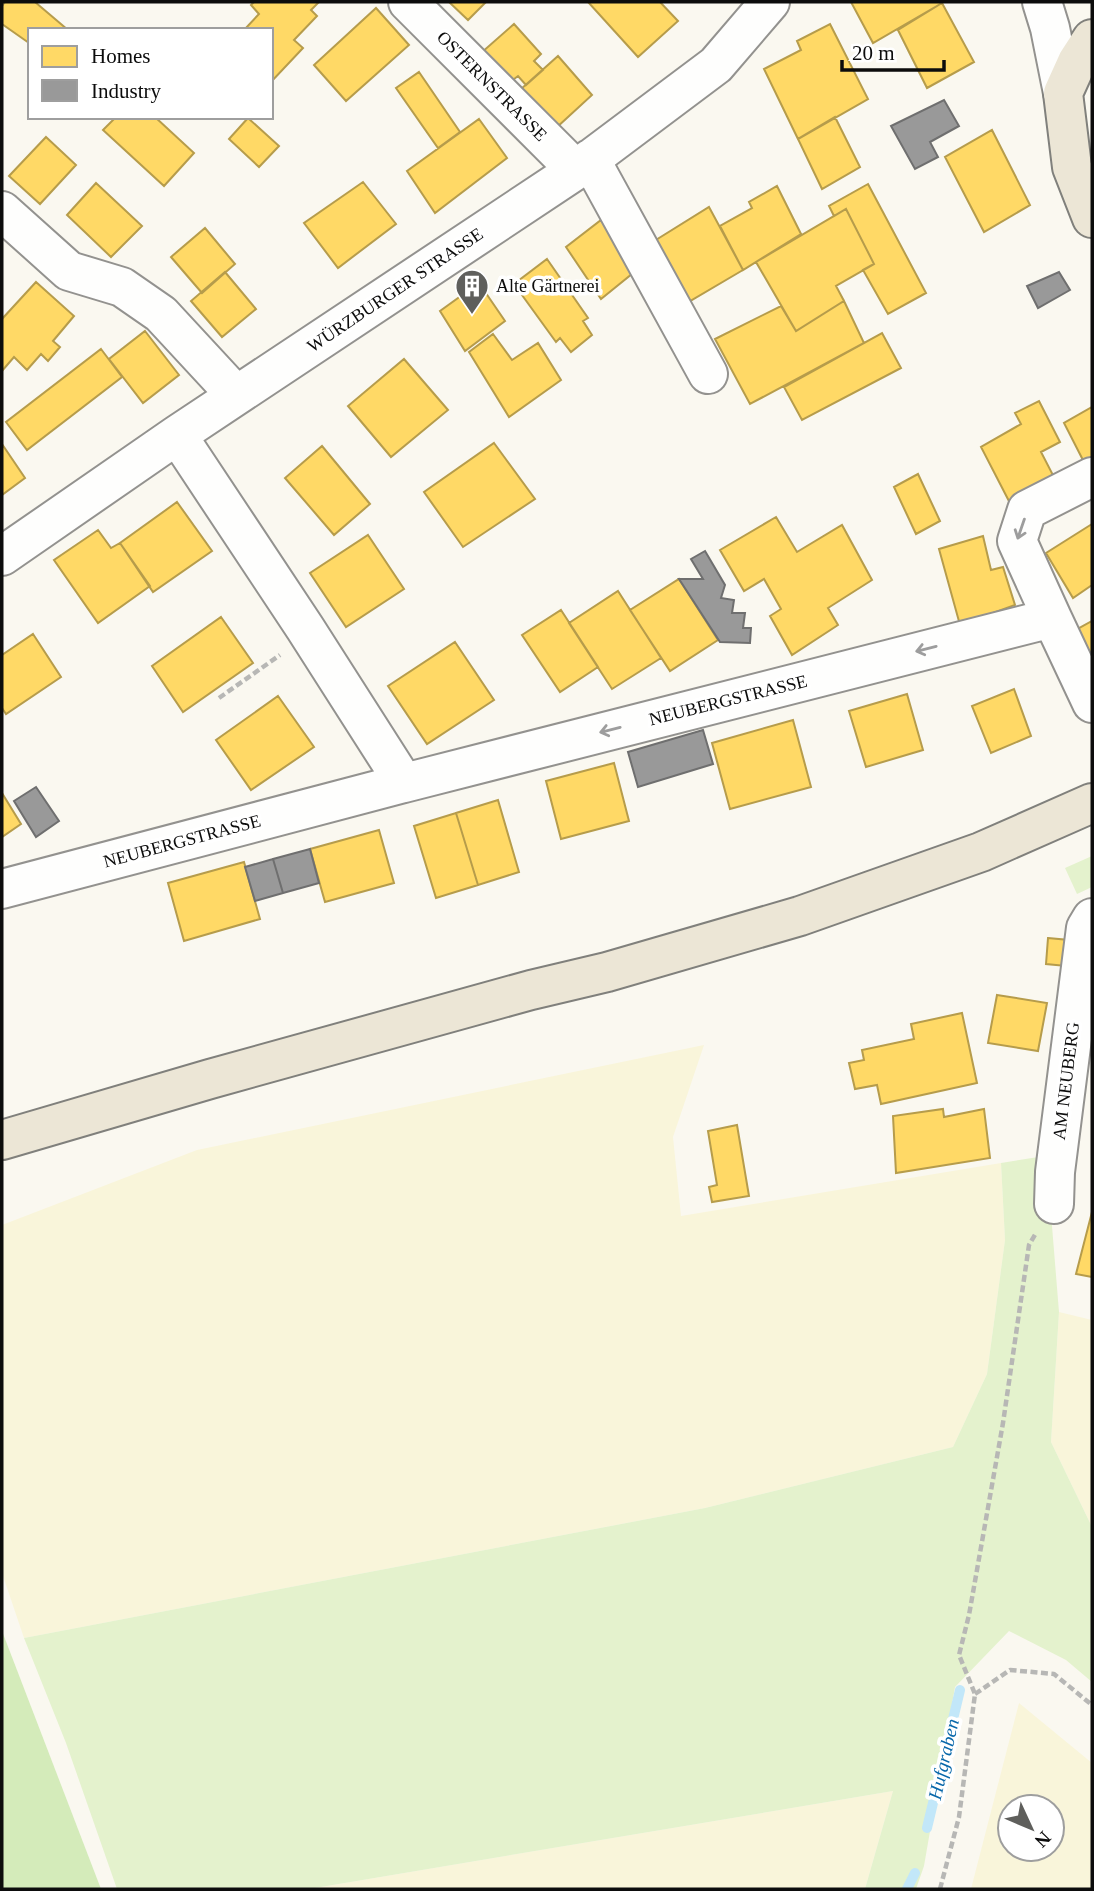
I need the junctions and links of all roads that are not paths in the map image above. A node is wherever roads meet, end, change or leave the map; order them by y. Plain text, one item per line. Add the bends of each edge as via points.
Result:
1 (408, 2) edge
2 (770, 2) edge
3 (1042, 2) edge
4 (1092, 39) edge
5 (1063, 93) junction
6 (583, 164) junction
7 (2, 211) edge
8 (1092, 218) edge
9 (708, 374) dead end
10 (236, 396) junction
11 (177, 435) junction
12 (1092, 477) edge
13 (2, 556) edge
14 (1052, 618) junction
15 (1092, 703) edge
16 (404, 783) junction
17 (1089, 806) edge
18 (2, 889) edge
19 (1092, 918) edge
20 (2, 1140) edge
21 (1054, 1204) road end

1 - 6 street, OSTERNSTRASSE
2 - 6 street, WÜRZBURGER STRASSE via 716,65
3 - 5 street
4 - 5 main road
5 - 8 main road via 1072,167
6 - 9 street, OSTERNSTRASSE
6 - 10 street, WÜRZBURGER STRASSE
7 - 10 street via 69,271 122,287 161,314
10 - 11 street, WÜRZBURGER STRASSE
11 - 13 street, WÜRZBURGER STRASSE
11 - 16 street
12 -> 14 street via 1027,510 1017,541
14 - 15 street
14 -> 16 street, NEUBERGSTRASSE
16 - 18 street, NEUBERGSTRASSE
17 - 20 main road via 981,852 800,916
19 - 21 street, AM NEUBERG via 1086,928

